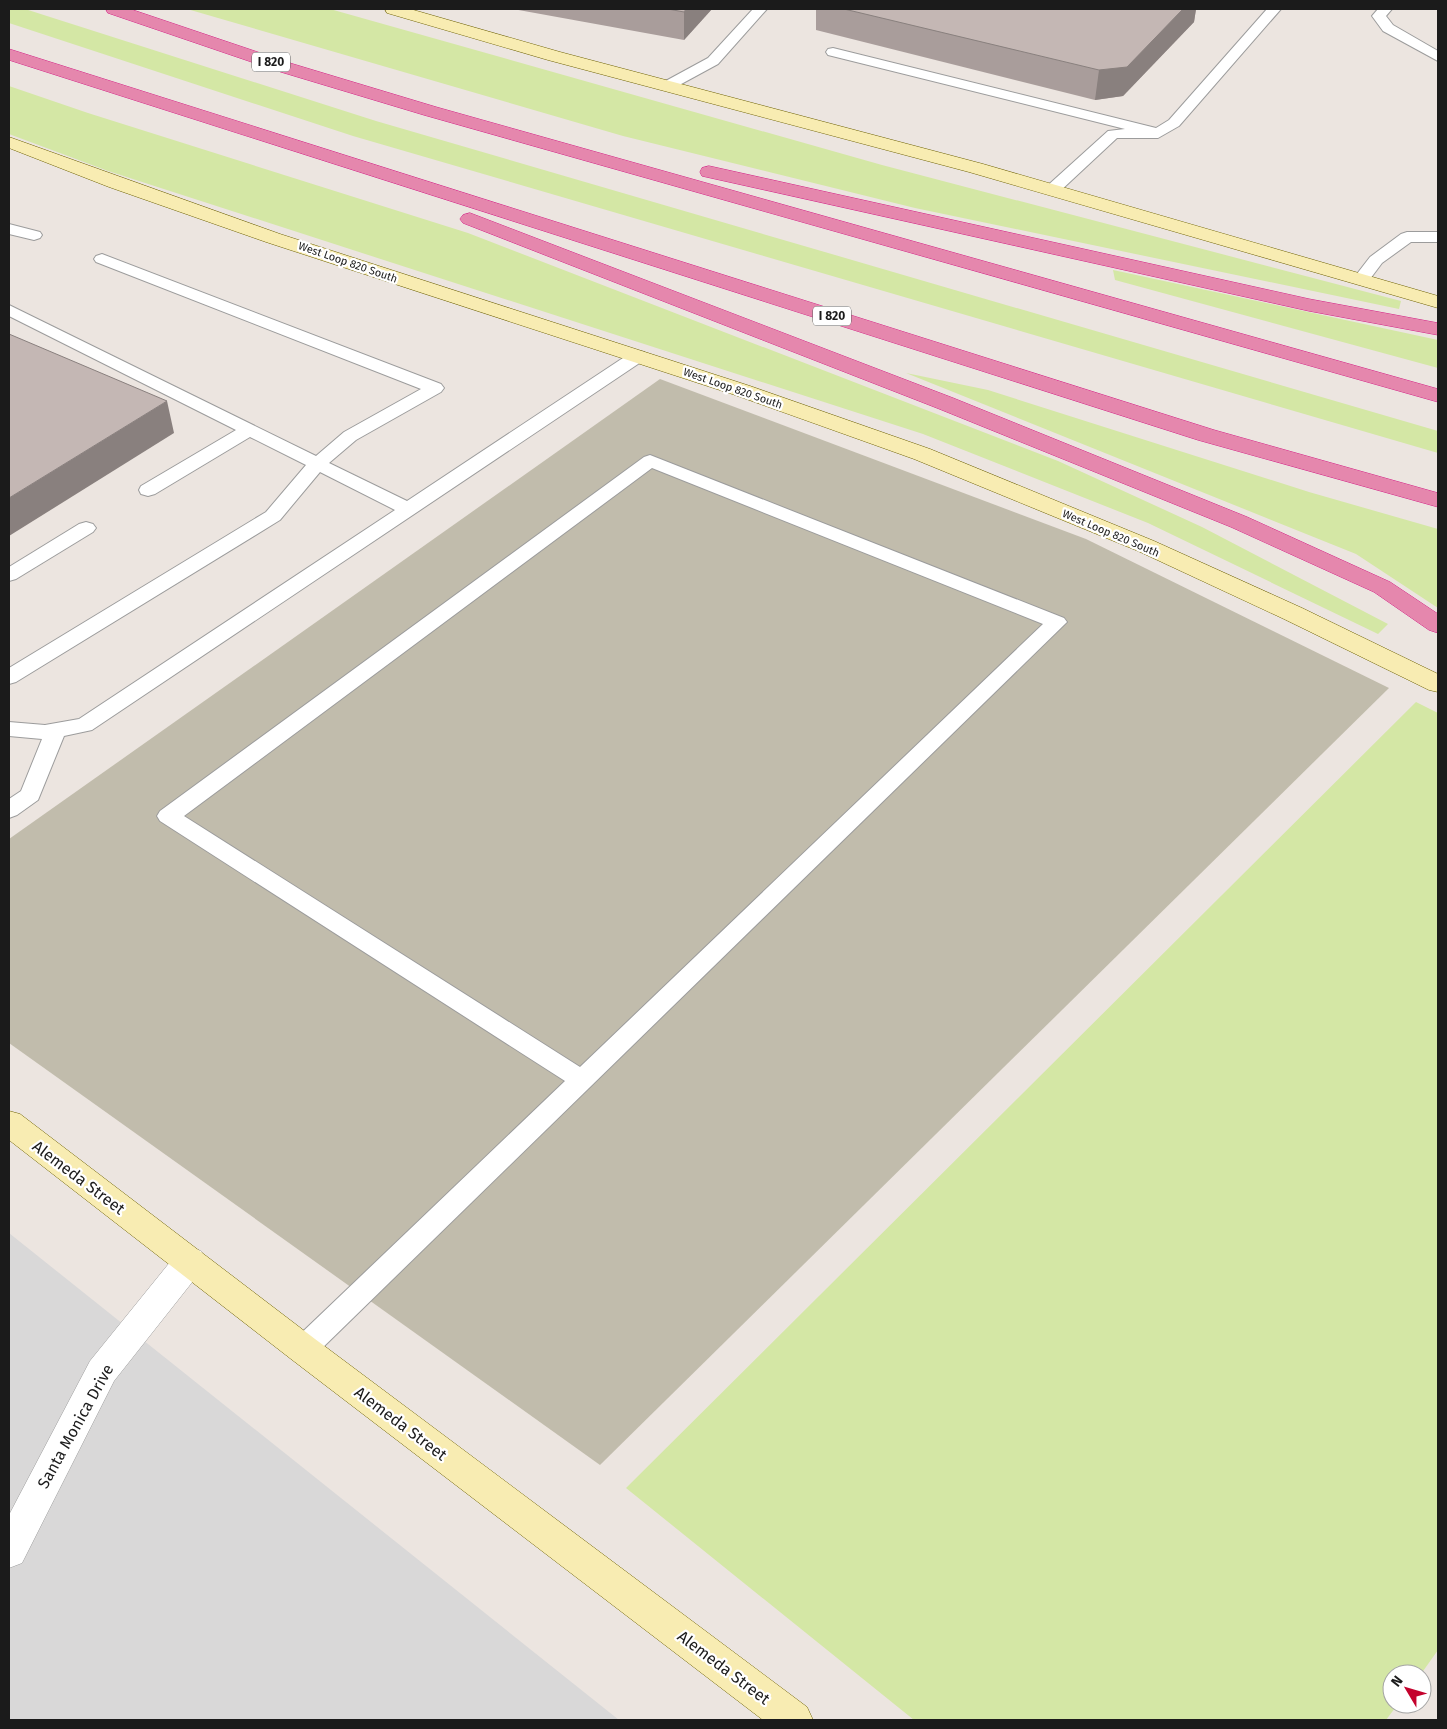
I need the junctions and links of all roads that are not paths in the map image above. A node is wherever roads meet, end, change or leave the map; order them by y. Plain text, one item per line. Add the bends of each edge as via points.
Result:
1 (114, 9) edge
2 (395, 9) edge
3 (760, 9) edge
4 (1386, 9) edge
5 (1267, 11) edge
6 (833, 52) dead end
7 (9, 54) edge
8 (1438, 57) edge
9 (667, 86) junction
10 (430, 111) junction
11 (228, 125) junction
12 (1158, 133) junction
13 (9, 142) edge
14 (1052, 190) junction
15 (9, 229) edge
16 (34, 235) dead end
17 (1438, 237) edge
18 (102, 259) dead end
19 (1361, 279) junction
20 (1438, 302) edge
21 (9, 310) edge
22 (1438, 329) edge
23 (638, 356) junction
24 (1438, 396) edge
25 (249, 430) junction
26 (318, 463) junction
27 (148, 490) dead end
28 (1438, 500) edge
29 (408, 509) junction
30 (86, 528) dead end
31 (9, 575) edge
32 (1438, 625) edge
33 (9, 677) edge
34 (1438, 684) edge
35 (9, 728) edge
36 (56, 730) junction
37 (9, 810) edge
38 (582, 1080) junction
39 (9, 1124) edge
40 (190, 1261) junction
41 (303, 1349) junction
42 (9, 1551) edge
43 (794, 1720) edge

1 - 10 highway, I 820 via 287,68
2 - 9 main road
3 - 9 lane via 713,60
4 - 8 lane via 1380,16 1388,28
5 - 12 lane via 1174,123
6 - 12 lane
7 - 11 highway, I 820
9 - 14 main road
10 - 22 highway via 1309,305
10 - 24 highway, I 820
11 - 28 highway, I 820 via 1206,435
11 - 32 highway via 945,403 1239,522 1382,587
12 - 14 lane via 1112,134
13 - 23 main road, West Loop 820 South via 133,189
14 - 19 main road
15 - 16 lane
17 - 19 lane via 1407,237 1376,260
18 - 26 lane via 435,388 350,436
19 - 20 main road
21 - 25 lane
23 - 29 lane
23 - 34 main road, West Loop 820 South via 847,426 987,479 1202,572
25 - 26 lane
25 - 27 lane
26 - 29 lane
26 - 33 lane via 273,516
29 - 36 lane via 85,725
30 - 31 lane
35 - 36 lane
36 - 37 lane via 30,795
38 - 38 lane via 963,712 1057,622 650,461 168,816
38 - 41 lane
39 - 40 main road, Alemeda Street
40 - 41 main road, Alemeda Street
40 - 42 street, Santa Monica Drive via 102,1371
41 - 43 main road, Alemeda Street

